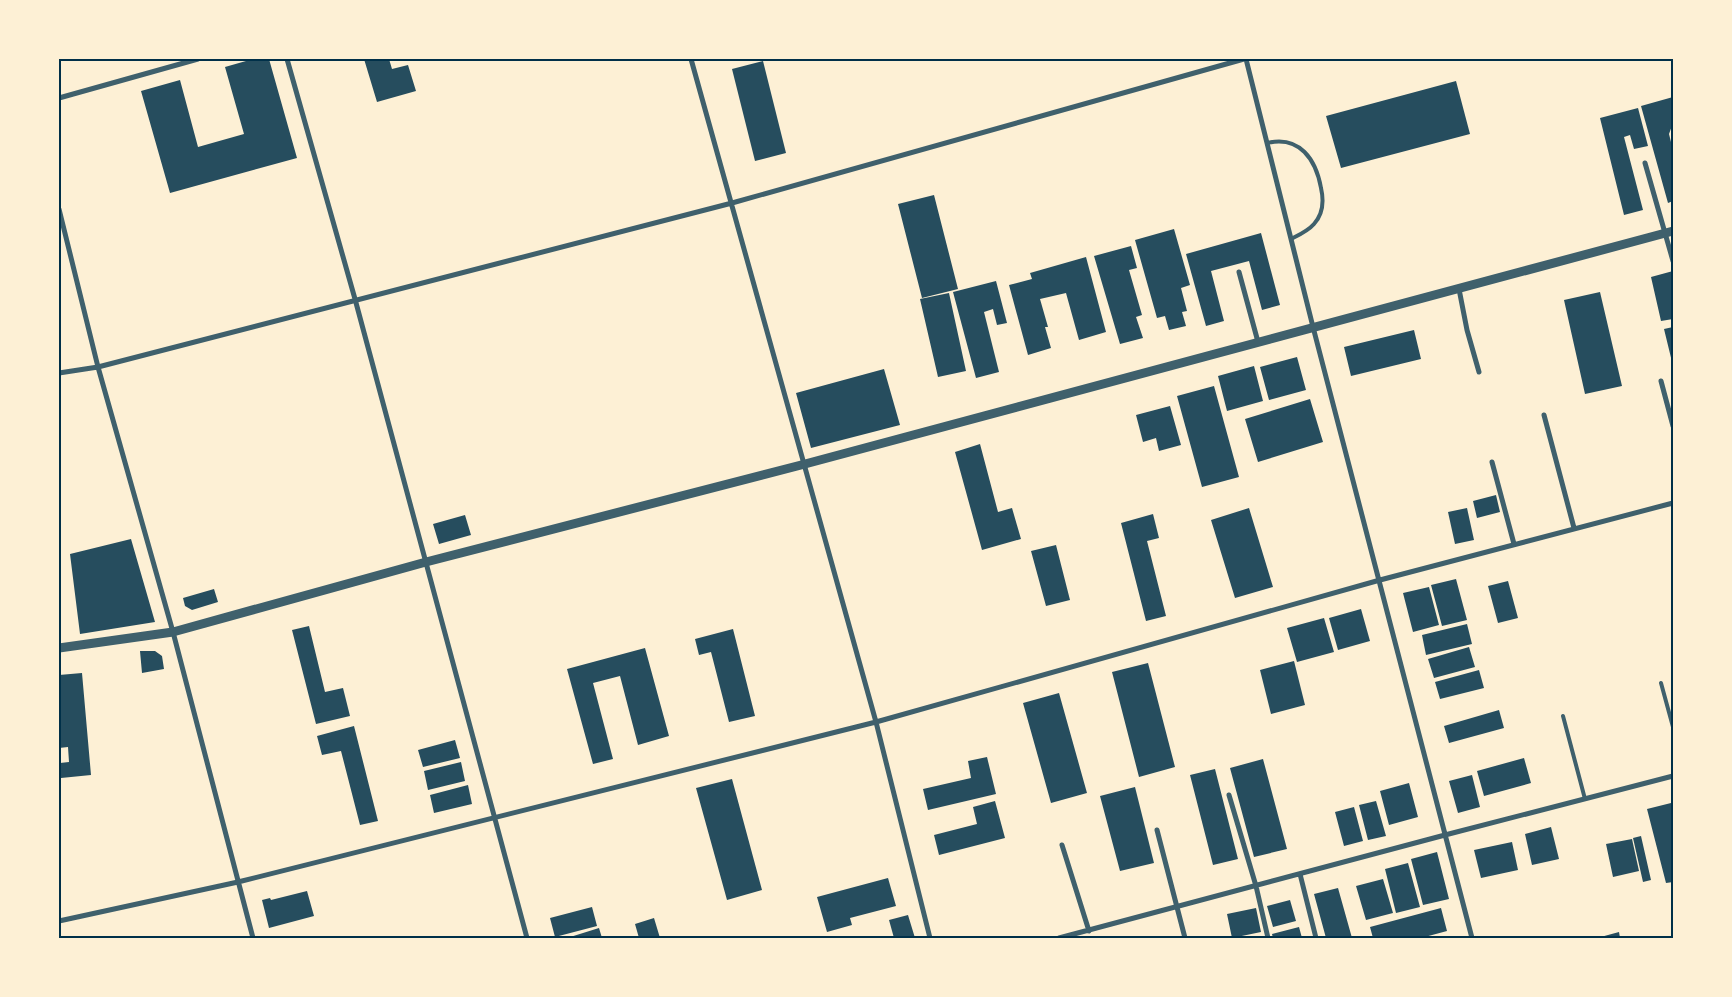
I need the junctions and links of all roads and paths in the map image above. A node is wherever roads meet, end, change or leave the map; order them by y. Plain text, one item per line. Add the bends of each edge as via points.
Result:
1 (198, 59) edge
2 (287, 59) edge
3 (691, 59) edge
4 (1245, 59) edge
5 (59, 98) edge
6 (1267, 143) junction
7 (1646, 163) dead end
8 (732, 203) junction
9 (59, 209) edge
10 (1669, 232) edge
11 (1291, 239) junction
12 (1673, 261) edge
13 (1239, 272) dead end
14 (1458, 288) junction
15 (355, 299) junction
16 (1313, 327) junction
17 (1258, 342) junction
18 (98, 367) junction
19 (1479, 372) dead end
20 (59, 373) edge
21 (1661, 381) dead end
22 (1544, 415) dead end
23 (1673, 426) edge
24 (1492, 462) dead end
25 (805, 464) junction
26 (1673, 503) edge
27 (1574, 528) junction
28 (1514, 544) junction
29 (426, 562) junction
30 (1380, 580) junction
31 (173, 632) junction
32 (59, 648) edge
33 (1661, 683) dead end
34 (1563, 716) dead end
35 (876, 722) junction
36 (1673, 727) edge
37 (1673, 776) edge
38 (1229, 795) dead end
39 (1585, 799) junction
40 (495, 816) junction
41 (1157, 830) dead end
42 (1445, 835) junction
43 (1062, 845) dead end
44 (1300, 874) junction
45 (238, 882) junction
46 (1256, 886) junction
47 (1177, 907) junction
48 (59, 921) edge
49 (1089, 930) junction
50 (1078, 936) edge
51 (253, 938) edge
52 (527, 938) edge
53 (930, 938) edge
54 (1059, 938) edge
55 (1185, 938) edge
56 (1268, 938) edge
57 (1316, 938) edge
58 (1472, 938) edge

1 - 5 street
2 - 15 street
3 - 8 street
4 - 6 street
4 - 8 street
6 - 11 street
6 - 11 lane via 1275,141 1298,146 1310,157 1319,173 1323,198 1321,212 1314,224
7 - 10 street
8 - 15 street
8 - 25 street
9 - 18 street
10 - 12 street
10 - 14 street
11 - 16 street
13 - 17 street
14 - 16 street
14 - 19 street
15 - 18 street
15 - 29 street
16 - 17 street
16 - 30 street
17 - 25 street
18 - 20 street
18 - 31 street
21 - 23 street
22 - 27 street
24 - 28 street
25 - 29 street
25 - 35 street
26 - 27 street
27 - 28 street
28 - 30 street
29 - 31 street
29 - 40 street
30 - 35 street
30 - 42 street
31 - 32 street
31 - 45 street
33 - 36 lane
34 - 39 lane
35 - 40 street
35 - 53 street
37 - 39 street
38 - 46 street
39 - 42 street
40 - 45 street
40 - 52 street
41 - 47 street
42 - 44 street
42 - 58 street
43 - 49 street
44 - 46 street
44 - 57 street
45 - 48 street
45 - 51 street
46 - 47 street
46 - 56 street
47 - 49 street
47 - 55 street
49 - 50 street
50 - 54 street

